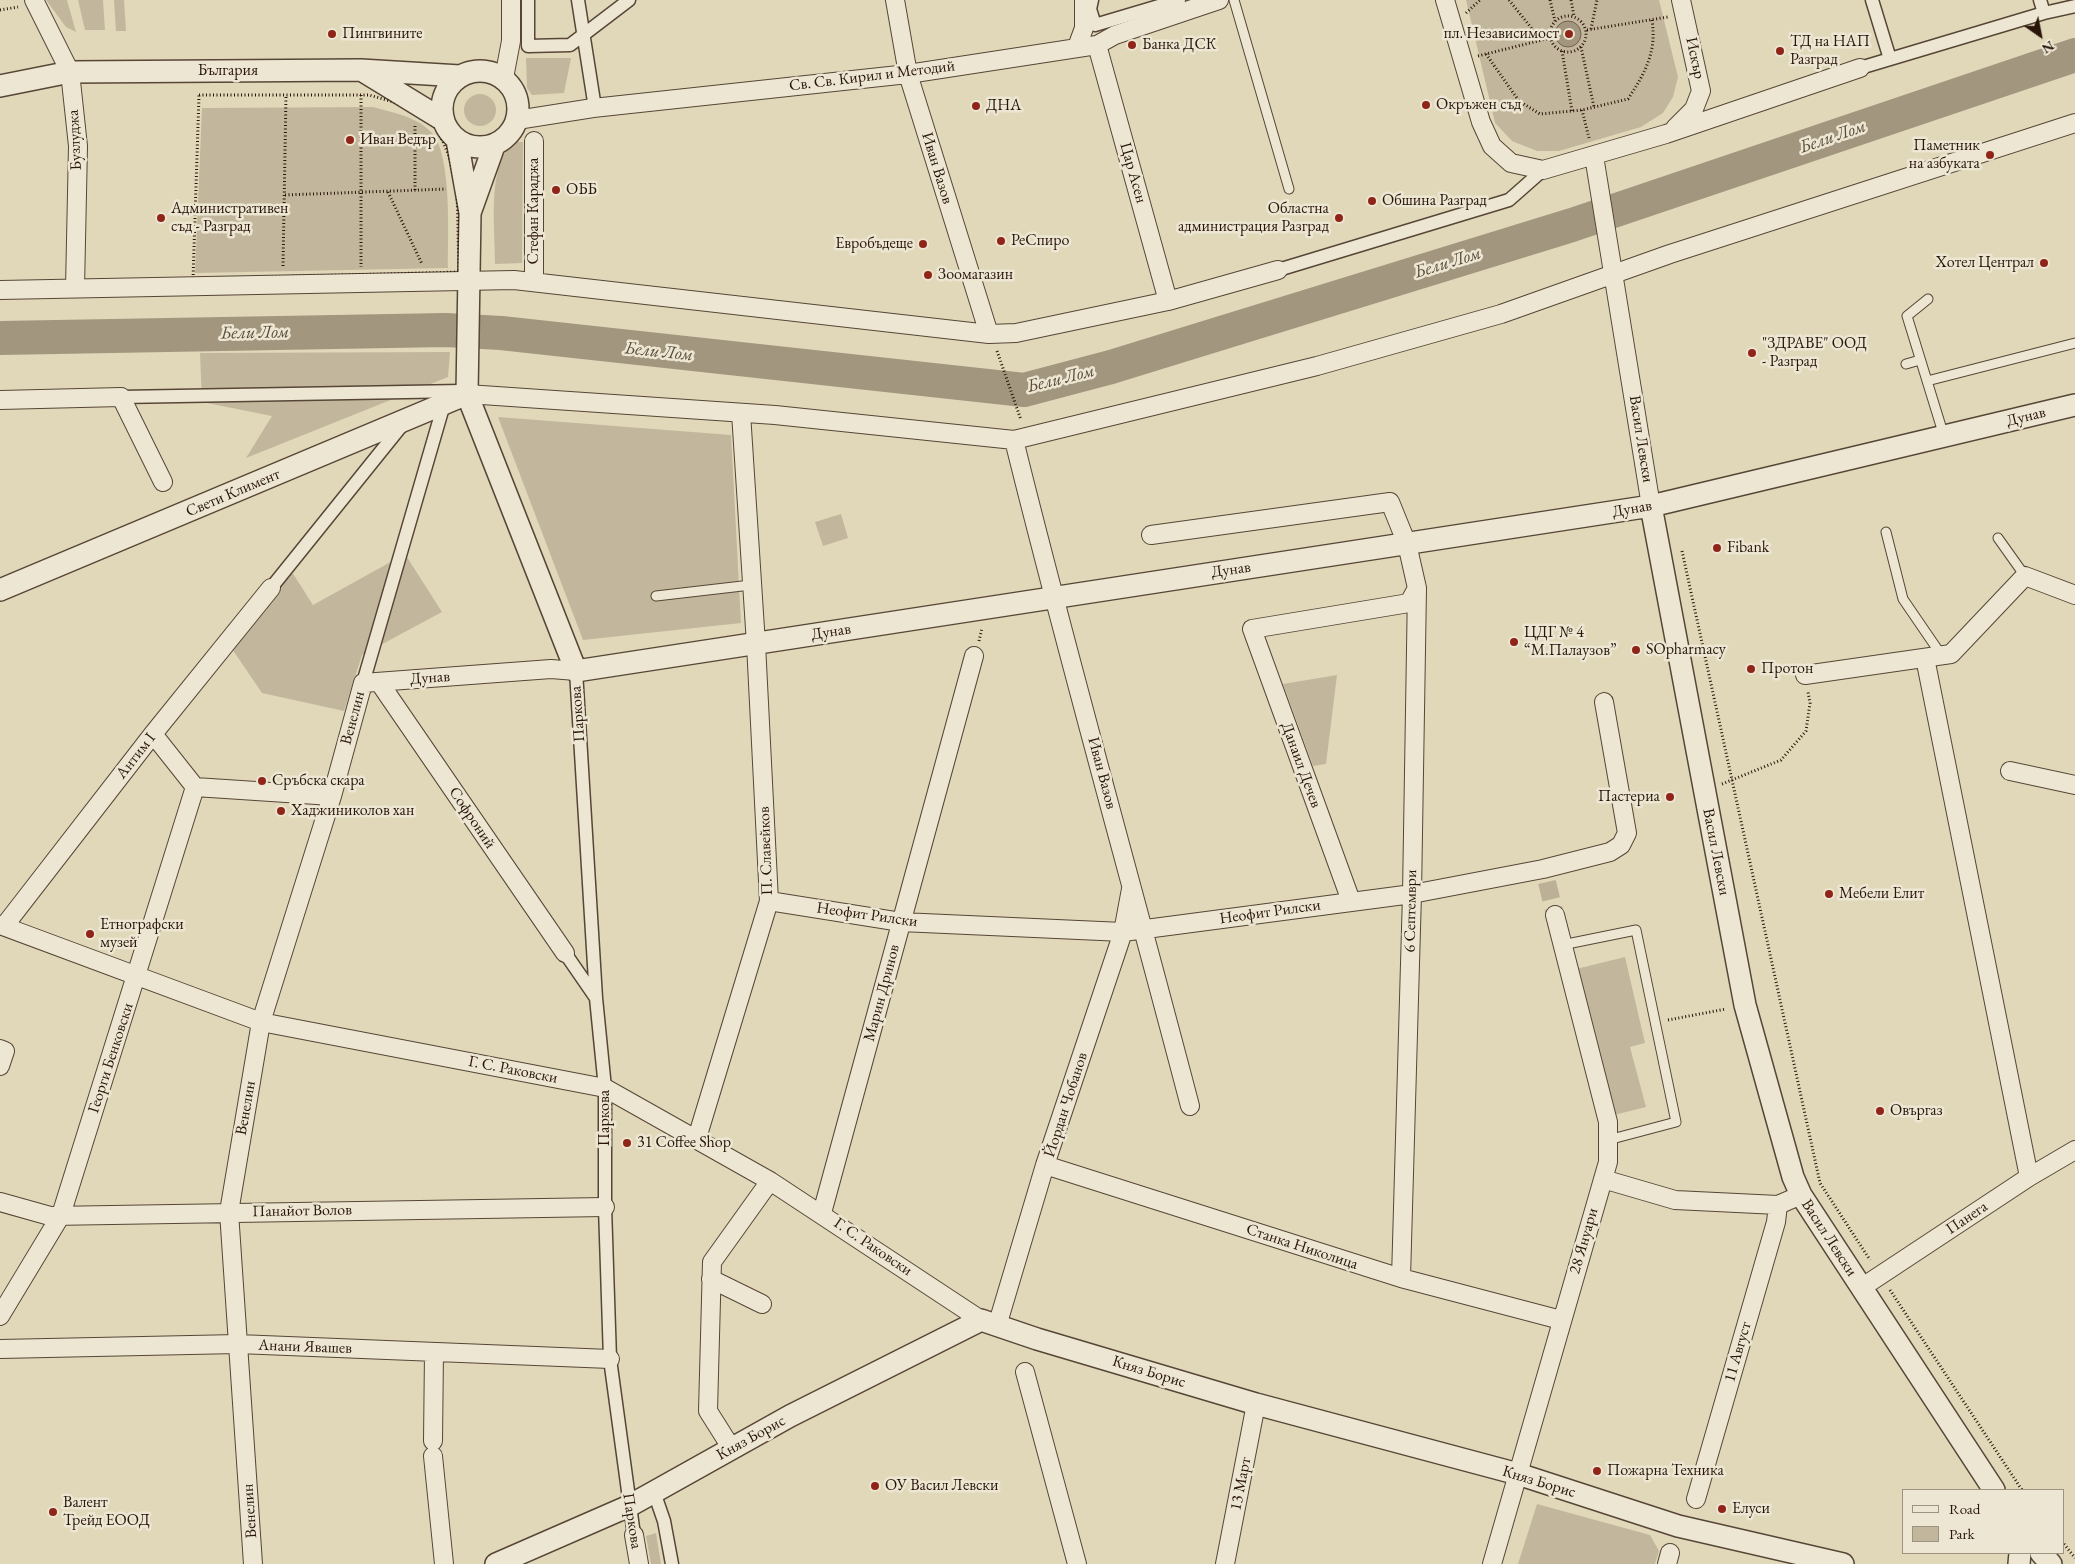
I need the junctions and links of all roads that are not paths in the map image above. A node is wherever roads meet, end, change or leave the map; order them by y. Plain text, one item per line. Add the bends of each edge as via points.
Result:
1 (34, 0) edge
2 (511, 0) edge
3 (528, 0) edge
4 (578, 0) edge
5 (629, 0) edge
6 (895, 0) edge
7 (1084, 0) edge
8 (1092, 0) edge
9 (1179, 0) edge
10 (1219, 0) edge
11 (1234, 0) edge
12 (1445, 0) edge
13 (1681, 0) edge
14 (1872, 0) edge
15 (2040, 0) edge
16 (2075, 6) edge
17 (2044, 13) junction
18 (584, 34) junction
19 (1097, 45) junction
20 (510, 46) junction
21 (528, 46) junction
22 (1077, 47) junction
23 (1890, 59) junction
24 (1860, 68) joint
25 (361, 70) junction
26 (70, 72) junction
27 (908, 74) junction
28 (460, 76) junction
29 (504, 78) junction
30 (0, 86) edge
31 (595, 108) junction
32 (443, 120) junction
33 (517, 120) junction
34 (2075, 123) edge
35 (1666, 134) junction
36 (457, 140) junction
37 (534, 141) dead end
38 (494, 146) junction
39 (1594, 156) junction
40 (1543, 170) junction
41 (1289, 189) dead end
42 (470, 213) junction
43 (1278, 270) joint
44 (1614, 274) junction
45 (469, 280) junction
46 (534, 281) junction
47 (75, 288) junction
48 (0, 290) edge
49 (1928, 299) dead end
50 (1168, 300) junction
51 (989, 334) junction
52 (2075, 343) edge
53 (1920, 360) junction
54 (1906, 364) dead end
55 (1927, 381) junction
56 (467, 392) junction
57 (121, 397) junction
58 (0, 400) edge
59 (444, 404) junction
60 (2075, 405) edge
61 (741, 413) junction
62 (407, 420) junction
63 (1944, 437) junction
64 (1014, 440) junction
65 (163, 482) dead end
66 (1651, 506) junction
67 (1886, 532) dead end
68 (1151, 535) dead end
69 (1998, 538) dead end
70 (1407, 544) junction
71 (2026, 576) junction
72 (751, 585) junction
73 (271, 588) joint
74 (1417, 588) junction
75 (0, 590) edge
76 (2075, 595) edge
77 (656, 596) dead end
78 (1052, 596) junction
79 (756, 644) junction
80 (974, 656) road end
81 (1934, 657) junction
82 (576, 671) junction
83 (1805, 675) road end
84 (371, 682) junction
85 (1604, 702) dead end
86 (153, 734) junction
87 (2010, 771) dead end
88 (2075, 785) edge
89 (195, 787) junction
90 (332, 796) junction
91 (1132, 884) junction
92 (1412, 894) junction
93 (768, 901) junction
94 (1351, 901) junction
95 (1555, 915) tunnel mouth
96 (901, 922) junction
97 (3, 925) edge
98 (1144, 929) junction
99 (1123, 932) junction
100 (1562, 945) junction
101 (565, 953) joint
102 (138, 976) junction
103 (596, 998) junction
104 (261, 1022) junction
105 (605, 1088) junction
106 (1190, 1106) dead end
107 (697, 1138) junction
108 (1608, 1140) junction
109 (2075, 1147) edge
110 (1045, 1166) junction
111 (2029, 1177) junction
112 (1603, 1179) junction
113 (770, 1181) junction
114 (1801, 1195) junction
115 (0, 1202) edge
116 (1778, 1205) junction
117 (605, 1207) junction
118 (229, 1212) junction
119 (822, 1213) junction
120 (61, 1215) junction
121 (1401, 1278) junction
122 (711, 1279) junction
123 (1861, 1288) junction
124 (762, 1304) dead end
125 (0, 1316) edge
126 (1561, 1320) junction
127 (989, 1323) junction
128 (238, 1344) junction
129 (0, 1349) edge
130 (434, 1352) junction
131 (610, 1359) junction
132 (1025, 1372) dead end
133 (1256, 1404) junction
134 (732, 1449) junction
135 (1518, 1474) junction
136 (1993, 1489) edge
137 (654, 1492) junction
138 (1696, 1499) dead end
139 (629, 1506) junction
140 (634, 1535) joint
141 (2041, 1554) edge
142 (253, 1564) edge
143 (444, 1564) edge
144 (496, 1564) edge
145 (639, 1564) edge
146 (672, 1564) edge
147 (1077, 1564) edge
148 (1225, 1564) edge
149 (1492, 1564) edge
150 (1843, 1564) edge
151 (2051, 1564) edge

1 - 26 street, Бузлуджа
2 - 20 street
3 - 21 street
4 - 18 street
5 - 18 street
6 - 27 street, Иван Вазов
7 - 22 street via 1084,28
8 - 9 street via 1090,8 1095,25
10 - 19 street, Св. Св. Кирил и Методий via 1115,35
11 - 41 lane
12 - 40 street via 1480,122 1492,146 1511,163
13 - 35 street, Искър via 1701,91 1694,109
14 - 23 street
15 - 17 street
16 - 17 street
17 - 23 street
18 - 21 street via 570,45
18 - 31 street
19 - 22 street, Св. Св. Кирил и Методий
19 - 50 street, Цар Асен
20 - 21 street
20 - 29 street
22 - 27 street, Св. Св. Кирил и Методий
23 - 24 street
24 - 35 street
25 - 26 street, България
25 - 28 street, България
25 - 32 street
26 - 30 street, България
26 - 47 street, Бузлуджа via 78,146
27 - 31 street, Св. Св. Кирил и Методий
27 - 51 street, Иван Вазов
28 - 29 street via 480,70
28 - 32 street via 444,95
29 - 33 street via 516,96
31 - 33 street, Св. Св. Кирил и Методий
32 - 36 street
33 - 38 street via 509,135
34 - 44 street
35 - 39 street
36 - 38 street via 468,146
36 - 42 street
37 - 46 street, Стефан Караджа
38 - 42 street
39 - 40 street
39 - 44 street, Васил Левски
40 - 43 street via 1509,200
42 - 45 street
43 - 50 street
44 - 64 street via 1501,314 1317,366
44 - 66 street, Васил Левски
45 - 46 street
45 - 47 street
45 - 56 street
46 - 51 street
47 - 48 street
49 - 53 lane via 1907,316
50 - 51 street via 1016,333
52 - 55 lane
53 - 54 lane
53 - 55 lane
55 - 63 lane
56 - 57 street
56 - 59 street, Свети Климент
56 - 61 street
56 - 82 street
57 - 58 street
57 - 65 street
59 - 62 street, Свети Климент
59 - 84 street
60 - 63 street, Дунав
61 - 64 street
61 - 72 street, П. Славейков
62 - 73 street
62 - 75 street, Свети Климент
63 - 66 street, Дунав
64 - 78 street, Иван Вазов
66 - 70 street, Дунав
66 - 114 street, Васил Левски via 1745,1005 1793,1177
67 - 81 lane via 1903,599
68 - 70 street, 6 Септември via 1390,502
69 - 71 lane
70 - 74 street, 6 Септември
70 - 78 street, Дунав
71 - 76 street
71 - 81 street via 1951,654
72 - 77 lane
72 - 79 street, П. Славейков
73 - 86 street, Антим I
74 - 92 street, 6 Септември
74 - 94 street, Данаил Дечев via 1409,603 1252,629
78 - 79 street, Дунав
78 - 91 street, Иван Вазов
79 - 82 street, Дунав
79 - 93 street, П. Славейков
80 - 96 street, Марин Дринов
81 - 83 street
81 - 111 street
82 - 84 street, Дунав via 551,669
82 - 103 street, Паркова
84 - 90 street, Венелин
84 - 101 street, Софроний
85 - 92 street, Неофит Рилски via 1627,832 1621,845 1545,875
86 - 89 street
86 - 97 street, Антим I
87 - 88 street
89 - 90 street
89 - 102 street, Георги Бенковски
90 - 104 street, Венелин
91 - 98 street, Иван Вазов
91 - 99 street, Йордан Чобанов
92 - 94 street, Неофит Рилски
92 - 121 street, 6 Септември
93 - 96 street, Неофит Рилски
93 - 107 street, П. Славейков
94 - 98 street, Неофит Рилски
95 - 100 street, 28 Януари
96 - 99 street, Неофит Рилски
96 - 119 street, Марин Дринов
97 - 102 street, Г. С. Раковски
98 - 99 street, Неофит Рилски
98 - 106 street, Иван Вазов
99 - 110 street, Йордан Чобанов
100 - 108 street, 28 Януари via 1608,1122
100 - 108 lane via 1636,930 1676,1122
101 - 103 street
102 - 104 street, Г. С. Раковски
102 - 120 street, Георги Бенковски
103 - 105 street, Паркова
104 - 105 street, Г. С. Раковски
104 - 118 street, Венелин
105 - 107 street, Г. С. Раковски
105 - 117 street, Паркова
107 - 113 street, Г. С. Раковски
108 - 112 street, 28 Януари via 1608,1162
109 - 111 street, Панега
110 - 121 street, Станка Николица
110 - 127 street, Йордан Чобанов
111 - 123 street, Панега
112 - 116 street via 1675,1200
112 - 126 street, 28 Януари
113 - 119 street, Г. С. Раковски
113 - 122 street via 712,1262
114 - 116 street
114 - 123 street, Васил Левски
115 - 120 street, Панайот Волов via 50,1216
116 - 138 street, 11 Август via 1776,1222
117 - 118 street, Панайот Волов
117 - 131 street, Паркова
118 - 120 street, Панайот Волов
118 - 128 street, Венелин
119 - 127 street, Г. С. Раковски
120 - 125 street, Георги Бенковски
121 - 126 street, Станка Николица
122 - 124 street
122 - 134 street via 708,1411
123 - 136 street, Васил Левски
126 - 135 street, 28 Януари
127 - 133 street, Княз Борис
127 - 134 street, Княз Борис via 790,1416
128 - 129 street, Анани Явашев
128 - 130 street, Анани Явашев
128 - 142 street, Венелин
130 - 131 street, Анани Явашев
130 - 143 street via 433,1449
131 - 139 street, Паркова
132 - 147 street
133 - 135 street, Княз Борис
133 - 148 street, 13 Март
134 - 137 street, Княз Борис
135 - 149 street, 28 Януари
135 - 150 street, Княз Борис via 1678,1526
137 - 139 street, Княз Борис
137 - 146 street via 664,1521
139 - 140 street, Паркова
139 - 144 street, Княз Борис
140 - 145 street, Паркова
141 - 151 street

